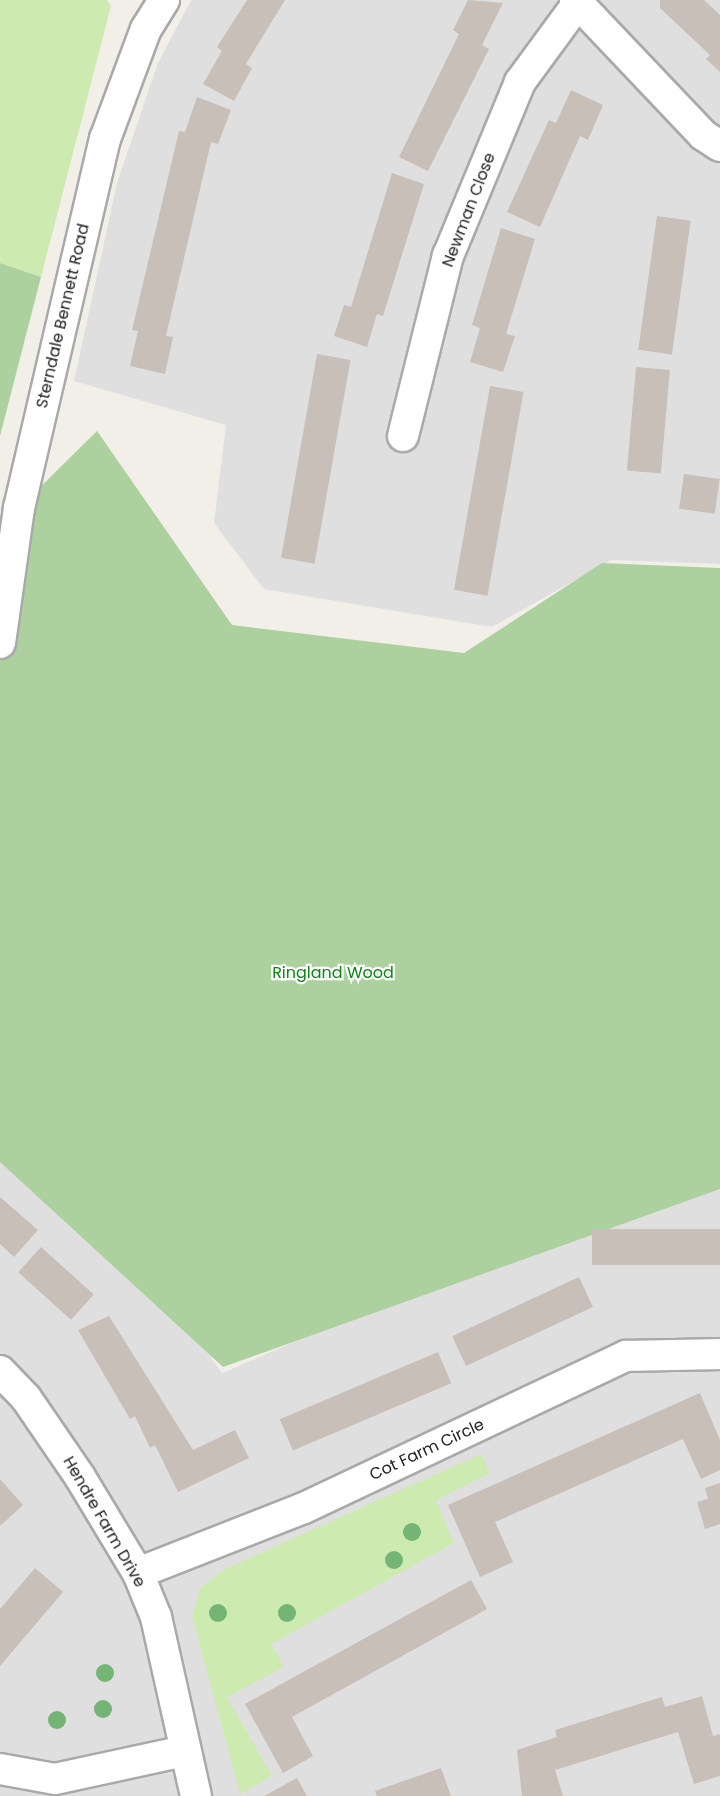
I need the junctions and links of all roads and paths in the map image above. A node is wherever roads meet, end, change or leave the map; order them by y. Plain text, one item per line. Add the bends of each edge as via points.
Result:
1 (164, 0) edge
2 (576, 1) edge
3 (720, 146) edge
4 (403, 436) dead end
5 (0, 643) edge
6 (720, 1353) edge
7 (0, 1371) edge
8 (138, 1573) junction
9 (185, 1751) junction
10 (0, 1769) edge
11 (196, 1796) edge

1 - 5 street, Sterndale Bennett Road via 146,29 105,139 19,508
2 - 3 street via 703,135
2 - 4 street, Newman Close via 520,82 448,256
6 - 8 street, Cot Farm Circle via 626,1356 304,1508
7 - 8 street, Hendre Farm Drive via 26,1398 74,1467
8 - 9 street, Hendre Farm Drive via 156,1617
9 - 10 street via 55,1779
9 - 11 street, Hendre Farm Drive

